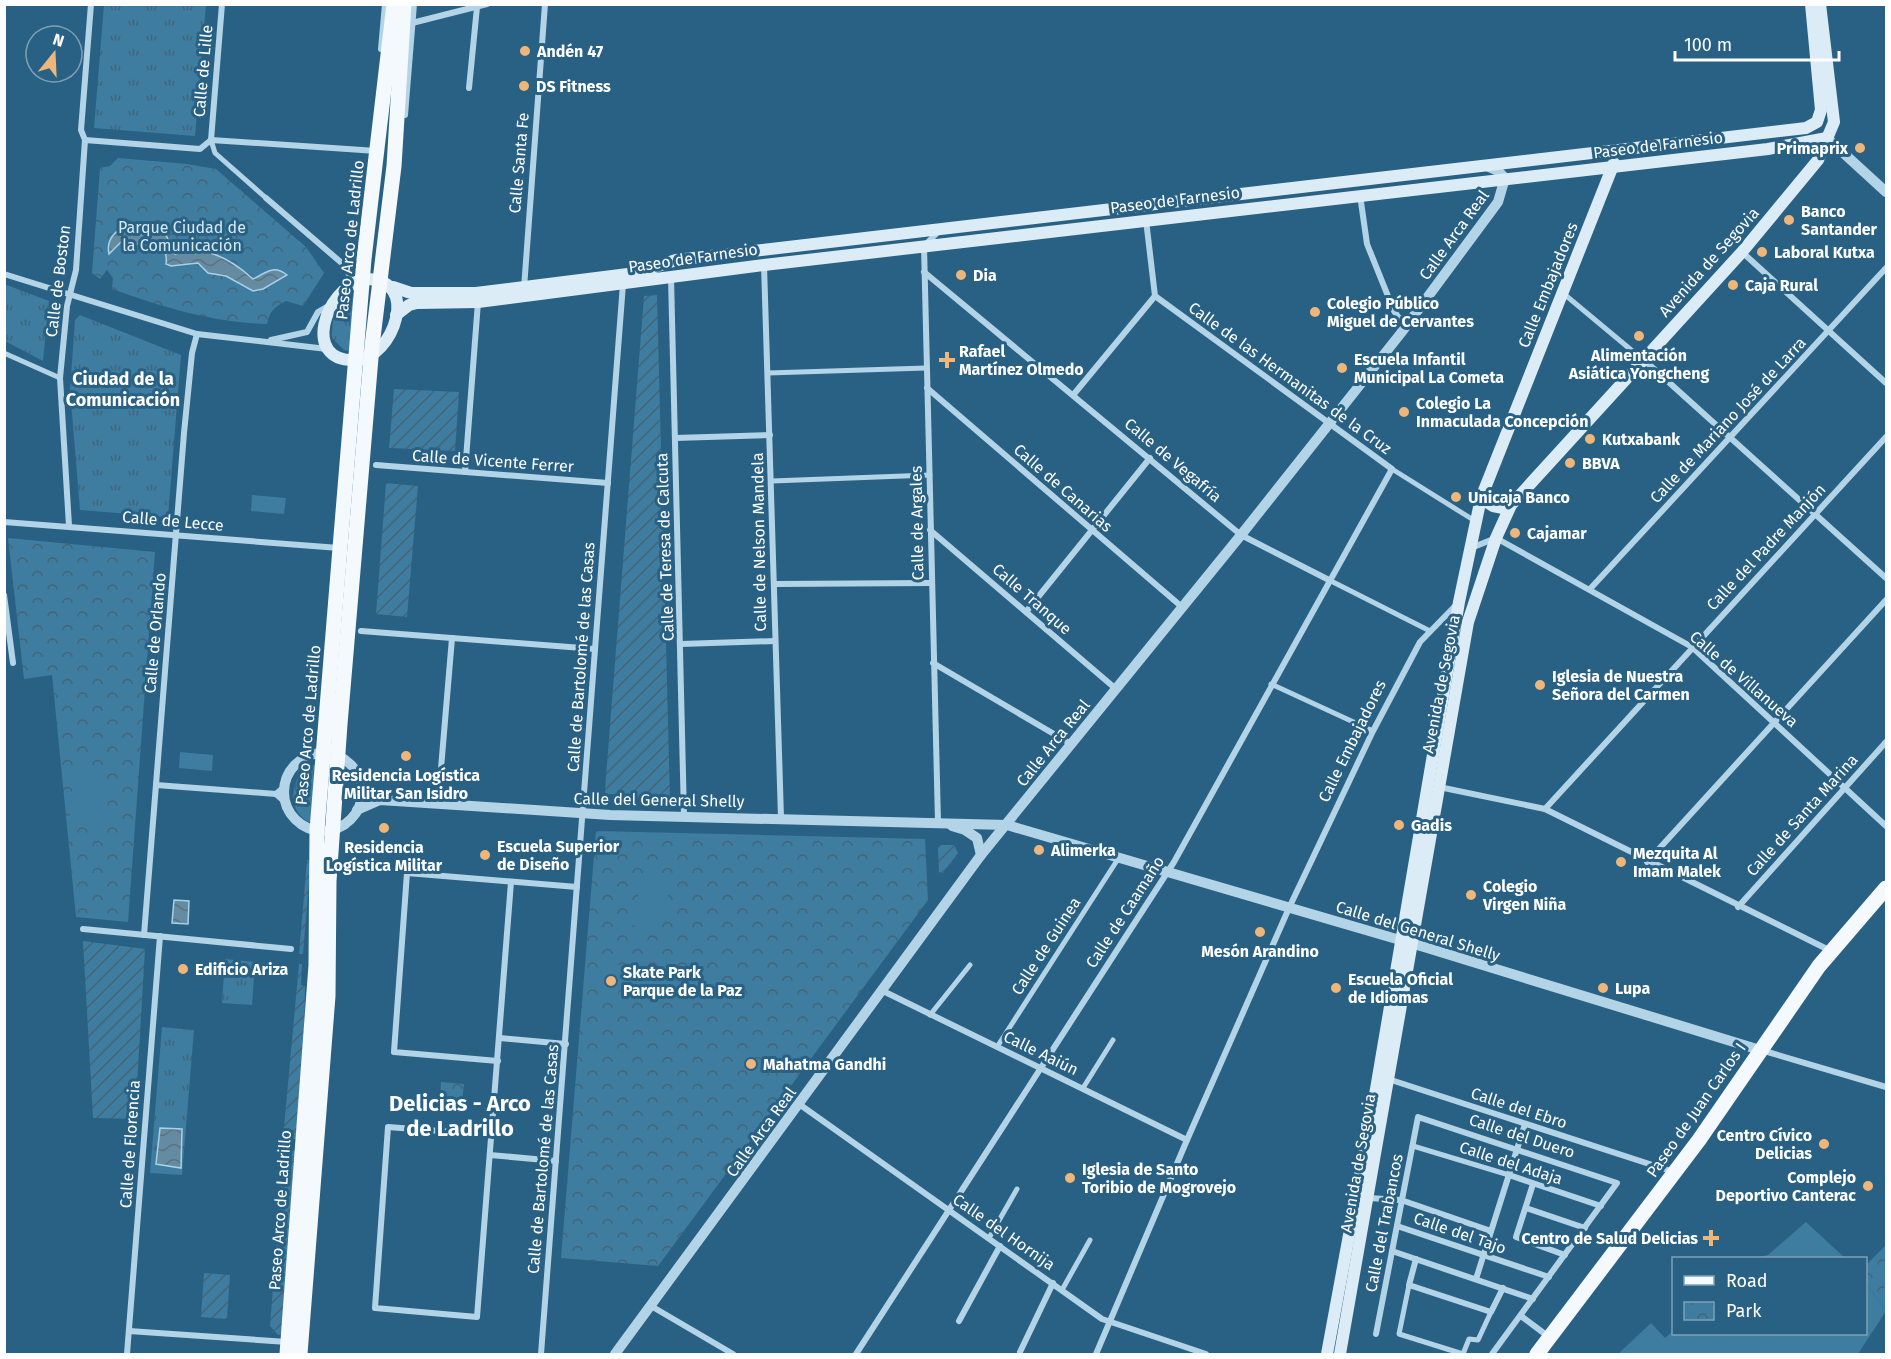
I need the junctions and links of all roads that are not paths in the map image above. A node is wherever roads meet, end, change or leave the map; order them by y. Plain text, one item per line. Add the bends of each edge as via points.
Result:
1 (91, 4) edge
2 (222, 4) edge
3 (385, 4) edge
4 (394, 4) edge
5 (404, 4) edge
6 (414, 4) edge
7 (487, 4) edge
8 (545, 4) edge
9 (1811, 4) edge
10 (1820, 4) edge
11 (477, 7) junction
12 (412, 22) junction
13 (469, 88) dead end
14 (382, 112) junction
15 (1806, 128) junction
16 (1827, 138) junction
17 (86, 140) junction
18 (211, 140) junction
19 (1631, 149) junction
20 (377, 152) junction
21 (1484, 165) junction
22 (394, 166) junction
23 (1612, 167) junction
24 (1504, 178) junction
25 (1887, 192) edge
26 (1360, 195) junction
27 (266, 198) joint
28 (1146, 220) junction
29 (940, 229) junction
30 (924, 246) junction
31 (1742, 252) junction
32 (764, 265) junction
33 (1887, 268) edge
34 (924, 272) junction
35 (4, 274) edge
36 (671, 276) junction
37 (358, 280) junction
38 (386, 283) junction
39 (623, 284) junction
40 (525, 291) junction
41 (72, 293) junction
42 (1562, 293) junction
43 (1155, 296) junction
44 (478, 302) junction
45 (332, 304) junction
46 (396, 315) junction
47 (1411, 319) junction
48 (1829, 330) junction
49 (197, 334) junction
50 (262, 341) junction
51 (329, 349) junction
52 (4, 352) edge
53 (371, 356) junction
54 (1642, 359) junction
55 (356, 360) junction
56 (926, 368) junction
57 (768, 373) junction
58 (60, 378) junction
59 (1887, 383) edge
60 (927, 388) junction
61 (1074, 394) junction
62 (1329, 424) junction
63 (770, 435) junction
64 (1732, 437) junction
65 (1887, 437) edge
66 (675, 438) junction
67 (1150, 458) junction
68 (376, 465) dead end
69 (1392, 469) junction
70 (465, 472) junction
71 (930, 476) junction
72 (772, 481) junction
73 (608, 483) junction
74 (1481, 498) junction
75 (1508, 509) junction
76 (1815, 514) junction
77 (1476, 521) junction
78 (4, 522) edge
79 (69, 526) junction
80 (930, 530) junction
81 (1092, 531) junction
82 (177, 535) junction
83 (1241, 535) junction
84 (1496, 538) junction
85 (340, 548) junction
86 (1470, 549) junction
87 (1887, 578) edge
88 (1329, 580) junction
89 (931, 583) junction
90 (774, 584) junction
91 (1590, 589) junction
92 (4, 595) edge
93 (1887, 600) edge
94 (1459, 602) junction
95 (1182, 607) junction
96 (1026, 612) junction
97 (361, 631) dead end
98 (1430, 631) junction
99 (452, 638) junction
100 (775, 641) junction
101 (681, 644) junction
102 (1692, 647) junction
103 (595, 649) junction
104 (13, 663) dead end
105 (933, 663) junction
106 (1271, 684) junction
107 (1116, 689) junction
108 (1775, 723) junction
109 (1373, 731) junction
110 (1887, 742) edge
111 (1071, 744) junction
112 (331, 754) junction
113 (361, 783) junction
114 (156, 785) junction
115 (1439, 787) junction
116 (1846, 788) junction
117 (280, 791) junction
118 (380, 800) junction
119 (438, 804) junction
120 (1545, 809) junction
121 (357, 810) junction
122 (583, 814) junction
123 (684, 816) junction
124 (781, 818) junction
125 (938, 822) junction
126 (1007, 825) junction
127 (1887, 826) edge
128 (334, 829) junction
129 (317, 830) junction
130 (981, 855) junction
131 (1118, 859) junction
132 (1647, 862) junction
133 (1166, 873) junction
134 (511, 882) junction
135 (577, 887) junction
136 (1887, 888) edge
137 (1738, 907) junction
138 (1289, 908) junction
139 (83, 929) dead end
140 (144, 935) junction
141 (160, 936) junction
142 (1406, 942) junction
143 (291, 949) dead end
144 (1831, 951) junction
145 (970, 965) dead end
146 (884, 991) junction
147 (930, 1015) junction
148 (500, 1038) junction
149 (1113, 1040) dead end
150 (566, 1044) junction
151 (997, 1047) junction
152 (1383, 1048) junction
153 (1760, 1050) junction
154 (498, 1061) junction
155 (1041, 1068) junction
156 (1389, 1080) junction
157 (1887, 1087) edge
158 (1083, 1088) junction
159 (799, 1104) junction
160 (1418, 1117) joint
161 (1525, 1124) junction
162 (492, 1135) junction
163 (1187, 1140) junction
164 (1413, 1146) junction
165 (1517, 1148) junction
166 (490, 1155) junction
167 (556, 1161) junction
168 (1675, 1173) junction
169 (1509, 1175) junction
170 (1533, 1184) junction
171 (1017, 1189) dead end
172 (1369, 1198) junction
173 (1401, 1200) junction
174 (1601, 1206) junction
175 (1526, 1208) junction
176 (950, 1210) junction
177 (1397, 1226) junction
178 (1585, 1228) junction
179 (1491, 1231) junction
180 (989, 1238) junction
181 (1090, 1240) dead end
182 (1000, 1246) junction
183 (1392, 1251) junction
184 (1565, 1255) junction
185 (1483, 1256) junction
186 (1416, 1259) junction
187 (1549, 1276) junction
188 (1476, 1279) junction
189 (1053, 1283) junction
190 (1409, 1285) junction
191 (1503, 1288) junction
192 (1062, 1290) junction
193 (1533, 1299) junction
194 (651, 1306) junction
195 (1491, 1312) junction
196 (1521, 1316) junction
197 (959, 1321) dead end
198 (1111, 1323) junction
199 (302, 1328) junction
200 (129, 1331) junction
201 (1376, 1334) dead end
202 (1550, 1338) junction
203 (287, 1348) edge
204 (1020, 1352) dead end
205 (127, 1354) edge
206 (300, 1354) edge
207 (541, 1354) edge
208 (615, 1354) edge
209 (732, 1354) edge
210 (856, 1354) edge
211 (1096, 1354) edge
212 (1206, 1354) edge
213 (1327, 1354) edge
214 (1340, 1354) edge
215 (1492, 1354) edge
216 (1537, 1354) edge

1 - 17 street, Calle de Boston via 81,130
2 - 18 street, Calle de Lille
3 - 14 street, Paseo Arco de Ladrillo via 379,83
4 - 14 main road, Paseo Arco de Ladrillo
5 - 22 main road, Paseo Arco de Ladrillo
6 - 12 street, Paseo Arco de Ladrillo
7 - 11 street
8 - 40 street, Calle Santa Fe
9 - 15 main road via 1821,110 1817,122
10 - 16 main road, Avenida de Segovia via 1834,122
11 - 12 street
11 - 13 street
12 - 22 street, Paseo Arco de Ladrillo via 402,151
14 - 20 main road, Paseo Arco de Ladrillo
15 - 16 main road
15 - 19 main road, Paseo de Farnesio
16 - 23 main road, Paseo de Farnesio
16 - 25 street
16 - 31 main road, Avenida de Segovia via 1811,171
17 - 18 street via 200,148
17 - 41 street, Calle de Boston
18 - 20 street
18 - 27 street via 215,153
19 - 21 main road, Paseo de Farnesio
19 - 23 main road, Calle Embajadores
20 - 37 main road, Paseo Arco de Ladrillo
21 - 24 street, Calle Arca Real
21 - 29 main road, Paseo de Farnesio
22 - 38 main road, Paseo Arco de Ladrillo
23 - 24 main road, Paseo de Farnesio
23 - 42 main road, Calle Embajadores
24 - 26 main road, Paseo de Farnesio
24 - 47 street, Calle Arca Real via 1498,202
26 - 28 main road, Paseo de Farnesio
26 - 47 street via 1372,261 1394,311 1399,318
27 - 37 street, Paseo Arco de Ladrillo
28 - 30 main road, Paseo de Farnesio
28 - 43 street
29 - 30 street
29 - 40 main road, Paseo de Farnesio via 676,260 636,273
30 - 32 main road, Paseo de Farnesio
30 - 34 street, Calle de Argales
31 - 48 street
31 - 54 main road, Avenida de Segovia
32 - 36 main road, Paseo de Farnesio
32 - 57 street, Calle de Nelson Mandela
33 - 48 street, Calle de Mariano José de Larra
34 - 56 street, Calle de Argales
34 - 61 street, Calle de Vegafría
35 - 41 street
36 - 39 main road, Paseo de Farnesio
36 - 66 street, Calle de Teresa de Calcuta
37 - 38 main road, Paseo de Farnesio
37 - 45 main road
37 - 55 main road, Paseo Arco de Ladrillo
38 - 40 main road, Paseo de Farnesio via 411,294
38 - 46 main road via 398,301
38 - 53 main road, Paseo Arco de Ladrillo
39 - 40 main road, Paseo de Farnesio
39 - 73 street, Calle de Bartolomé de las Casas
40 - 44 main road, Paseo de Farnesio
41 - 49 street
41 - 58 street, Calle de Boston via 67,306
42 - 54 street
42 - 74 main road, Calle Embajadores
43 - 61 street
43 - 62 street, Calle de las Hermanitas de la Cruz
44 - 46 main road, Paseo de Farnesio via 417,303
44 - 70 street
45 - 50 street via 318,312 307,332
45 - 51 main road via 322,336
46 - 53 main road via 384,342
47 - 62 street, Calle Arca Real
48 - 59 street
48 - 64 street, Calle de Mariano José de Larra
49 - 50 street
49 - 82 street, Calle de Orlando via 187,399
50 - 51 street
51 - 55 main road via 342,358
52 - 58 street
53 - 55 main road
53 - 112 main road, Paseo Arco de Ladrillo
54 - 64 street
54 - 75 main road, Avenida de Segovia
55 - 85 main road, Paseo Arco de Ladrillo
56 - 57 street
56 - 60 street, Calle de Argales
57 - 63 street, Calle de Nelson Mandela
58 - 79 street, Calle de Boston
60 - 71 street, Calle de Argales
60 - 81 street, Calle de Canarias
61 - 67 street, Calle de Vegafría
62 - 69 street, Calle de las Hermanitas de la Cruz
62 - 83 street, Calle Arca Real
63 - 66 street
63 - 72 street, Calle de Nelson Mandela
64 - 76 street
64 - 91 street, Calle de Mariano José de Larra
65 - 76 street, Calle del Padre Manjón
66 - 101 street, Calle de Teresa de Calcuta
67 - 81 street
67 - 83 street, Calle de Vegafría
68 - 70 street, Calle de Vicente Ferrer
69 - 77 street, Calle de las Hermanitas de la Cruz
69 - 88 street, Calle de Caamaño
70 - 73 street, Calle de Vicente Ferrer
71 - 72 street
71 - 80 street, Calle de Argales
72 - 90 street, Calle de Nelson Mandela
73 - 103 street, Calle de Bartolomé de las Casas
74 - 75 main road
74 - 77 main road, Calle Embajadores
75 - 84 main road, Avenida de Segovia
76 - 87 street
76 - 102 street, Calle del Padre Manjón
77 - 86 main road, Calle Embajadores
78 - 79 street, Calle de Lecce
79 - 82 street, Calle de Lecce
80 - 89 street, Calle de Argales
80 - 96 street, Calle Tranque
81 - 95 street, Calle de Canarias
81 - 96 street
82 - 85 street, Calle de Lecce
82 - 114 street, Calle de Orlando
83 - 88 street, Calle de Vegafría
83 - 95 street, Calle Arca Real
84 - 86 street
84 - 91 street, Calle de Villanueva
84 - 115 main road, Avenida de Segovia via 1468,622
85 - 112 main road, Paseo Arco de Ladrillo
86 - 94 main road, Calle Embajadores
88 - 98 street, Calle de Vegafría
88 - 106 street, Calle de Caamaño
89 - 90 street
89 - 105 street, Calle de Argales
90 - 100 street, Calle de Nelson Mandela
91 - 102 street, Calle de Villanueva
92 - 104 street
93 - 108 street
94 - 98 street, Calle Embajadores
94 - 142 main road, Avenida de Segovia
95 - 107 street, Calle Arca Real
96 - 107 street, Calle Tranque
97 - 99 street
98 - 109 street, Calle Embajadores via 1420,642
99 - 103 street
99 - 119 street
100 - 101 street
100 - 124 street, Calle de Nelson Mandela
101 - 123 street, Calle de Teresa de Calcuta
102 - 108 street, Calle de Villanueva
102 - 120 street, Calle del Padre Manjón
103 - 122 street, Calle de Bartolomé de las Casas
105 - 111 street
105 - 125 street, Calle de Argales
106 - 109 street
106 - 133 street, Calle de Caamaño
107 - 111 street, Calle Arca Real
108 - 116 street, Calle de Villanueva
108 - 132 street
109 - 138 street, Calle Embajadores
110 - 116 street, Calle de Santa Marina
111 - 126 street, Calle Arca Real
112 - 113 street via 351,765
112 - 117 street via 313,754 294,765
112 - 128 main road, Paseo Arco de Ladrillo
112 - 129 main road, Paseo Arco de Ladrillo
113 - 118 street
113 - 121 street
114 - 117 street
114 - 140 street, Calle de Orlando
115 - 120 street
115 - 142 main road, Avenida de Segovia
116 - 127 street, Calle de Villanueva
116 - 137 street, Calle de Santa Marina
117 - 129 street via 300,823
118 - 119 street, Calle del General Shelly
118 - 121 street, Calle del General Shelly
119 - 122 street, Calle del General Shelly
120 - 132 street
121 - 128 street, Calle del General Shelly via 350,820
122 - 123 street, Calle del General Shelly
122 - 135 street, Calle de Bartolomé de las Casas
123 - 124 street, Calle del General Shelly
124 - 125 street, Calle del General Shelly
125 - 126 street, Calle del General Shelly
125 - 130 street, Calle del General Shelly via 972,834 980,845
126 - 130 street, Calle Arca Real
126 - 131 street, Calle del General Shelly
128 - 129 street
128 - 199 main road, Paseo Arco de Ladrillo via 329,881 328,996
129 - 203 main road, Paseo Arco de Ladrillo via 316,965
130 - 146 street, Calle Arca Real
131 - 133 street, Calle del General Shelly
131 - 151 street, Calle de Guinea
132 - 137 street
133 - 138 street, Calle del General Shelly
133 - 155 street, Calle de Caamaño
134 - 135 street
134 - 148 street
134 - 154 street via 407,873 403,921 394,1052
135 - 150 street, Calle de Bartolomé de las Casas
136 - 144 main road, Paseo de Juan Carlos I
137 - 144 street
138 - 142 street, Calle del General Shelly
138 - 163 street, Calle Embajadores
139 - 140 street
140 - 141 street
141 - 143 street
141 - 200 street, Calle de Florencia
142 - 152 main road, Avenida de Segovia
142 - 153 street, Calle del General Shelly
142 - 156 main road, Avenida de Segovia
144 - 153 main road, Paseo de Juan Carlos I
145 - 147 street
146 - 147 street, Calle Aaiún
146 - 159 street, Calle Arca Real
147 - 151 street, Calle Aaiún
148 - 150 street
148 - 154 street
149 - 158 street
150 - 167 street, Calle de Bartolomé de las Casas
151 - 155 street, Calle Aaiún
152 - 156 street via 1383,1074
152 - 213 main road, Avenida de Segovia
153 - 157 street, Calle del General Shelly
153 - 168 main road, Paseo de Juan Carlos I
154 - 162 street
155 - 158 street, Calle Aaiún
155 - 176 street, Calle de Caamaño
156 - 161 street, Calle del Ebro
156 - 172 main road, Avenida de Segovia
158 - 163 street, Calle Aaiún
159 - 176 street, Calle del Hornija
159 - 194 street, Calle Arca Real
160 - 164 street, Calle del Trabancos
160 - 165 street, Calle del Duero
161 - 165 street
161 - 168 street, Calle del Ebro
162 - 166 street
162 - 166 street via 388,1127 375,1308 477,1317
163 - 198 street, Calle Embajadores
164 - 169 street, Calle del Adaja
164 - 173 street, Calle del Trabancos
165 - 169 street
165 - 174 street, Calle del Duero via 1617,1183
166 - 167 street
167 - 207 street, Calle de Bartolomé de las Casas
168 - 202 main road, Paseo de Juan Carlos I
169 - 170 street, Calle del Adaja
169 - 179 street
170 - 174 street, Calle del Adaja
170 - 175 street
171 - 180 street
172 - 173 street
172 - 214 main road, Avenida de Segovia
173 - 177 street, Calle del Trabancos
173 - 179 street
174 - 178 street
175 - 178 street
175 - 184 street via 1516,1237
176 - 180 street, Calle del Hornija
176 - 210 street, Calle de Caamaño
177 - 183 street, Calle del Trabancos
177 - 185 street, Calle del Tajo
178 - 184 street
179 - 185 street
180 - 182 street, Calle del Hornija
181 - 192 street
182 - 189 street, Calle del Hornija
182 - 197 street
183 - 186 street
183 - 201 street, Calle del Trabancos
184 - 187 street
185 - 187 street, Calle del Tajo
185 - 188 street
186 - 188 street
186 - 190 street
187 - 193 street
188 - 191 street
189 - 192 street, Calle del Hornija
189 - 204 street
190 - 195 street
190 - 195 street via 1399,1334 1463,1354 1469,1339 1478,1340
191 - 193 street
191 - 195 street
192 - 198 street, Calle del Hornija
193 - 196 street
194 - 208 street, Calle Arca Real
194 - 209 street
196 - 202 street
196 - 215 street
198 - 211 street, Calle Embajadores
198 - 212 street, Calle del Hornija
199 - 203 street
199 - 206 main road, Paseo Arco de Ladrillo
200 - 203 street via 261,1340
200 - 205 street, Calle de Florencia
202 - 216 main road, Paseo de Juan Carlos I

